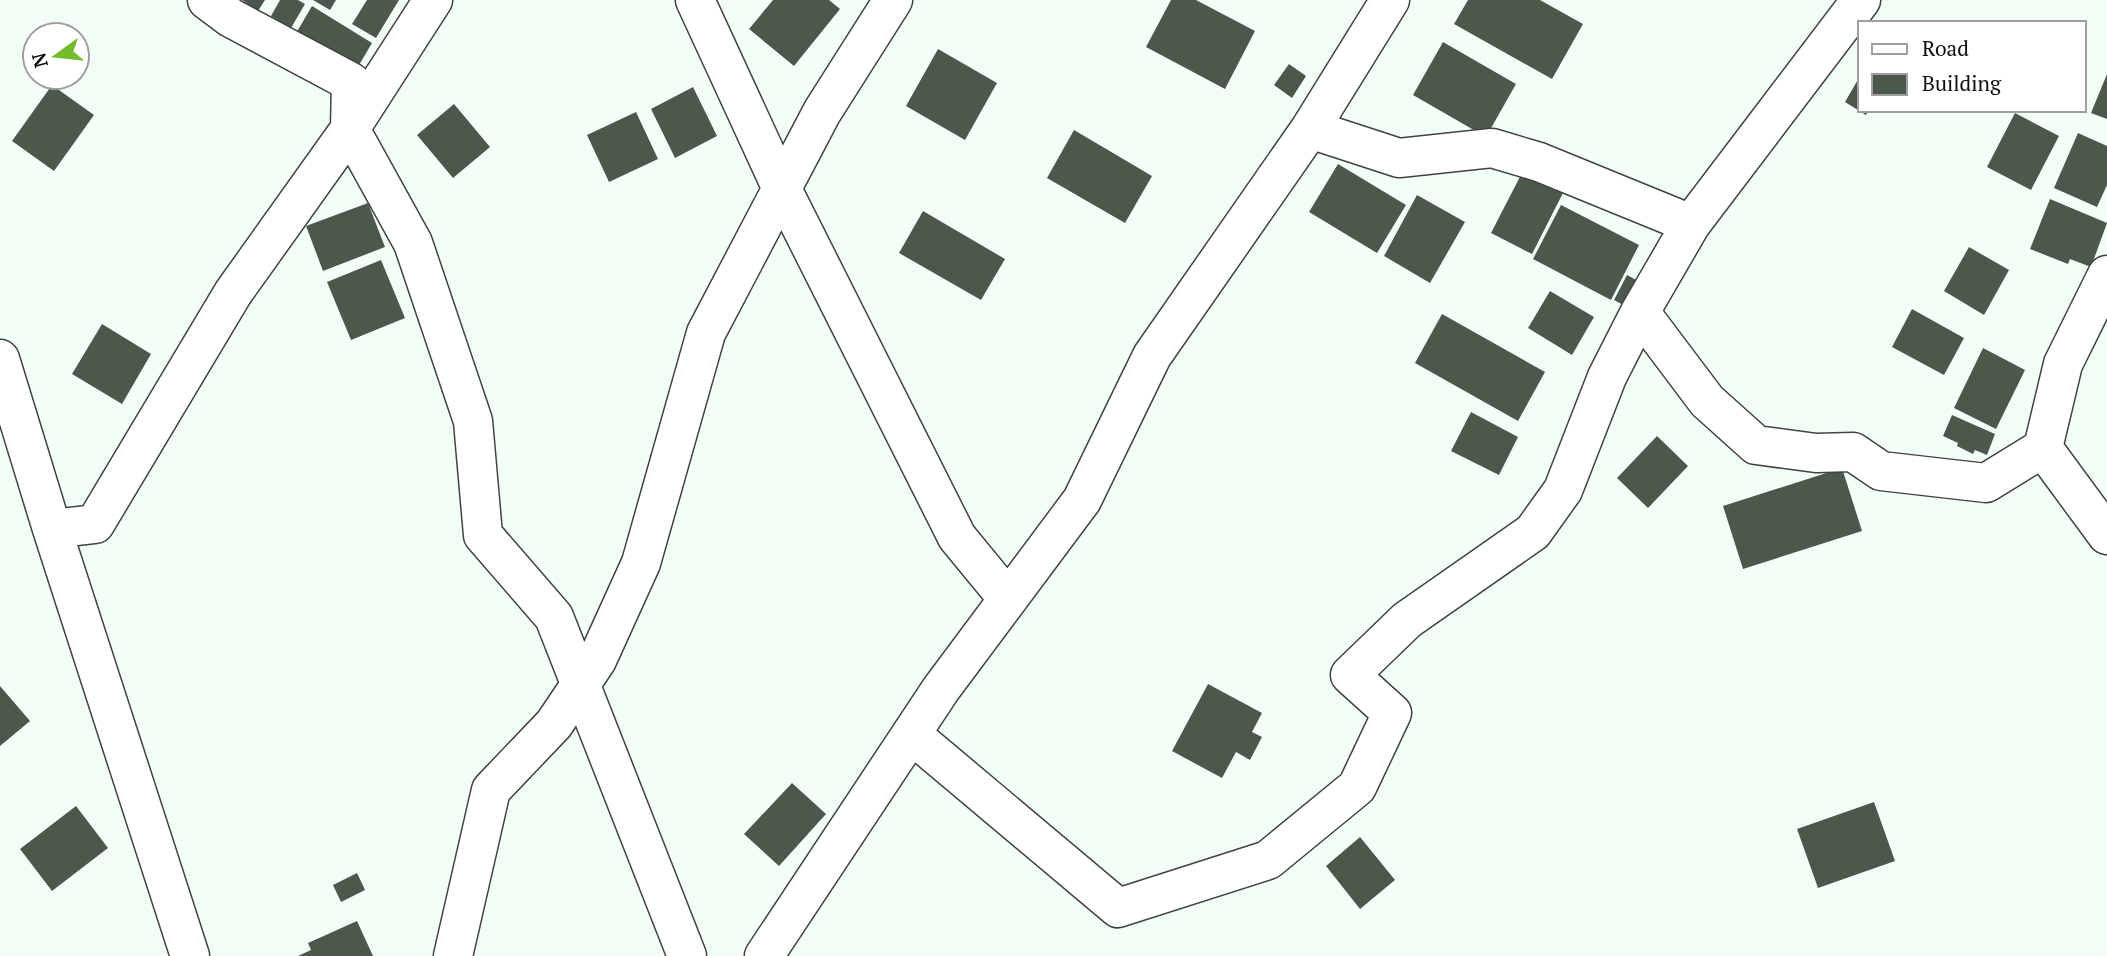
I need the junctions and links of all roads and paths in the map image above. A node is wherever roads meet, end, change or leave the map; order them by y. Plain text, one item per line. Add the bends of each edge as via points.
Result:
1 (207, 0) edge
2 (433, 0) edge
3 (695, 0) edge
4 (893, 0) edge
5 (1390, 0) edge
6 (1861, 0) edge
7 (1310, 128) junction
8 (350, 129) junction
9 (782, 189) junction
10 (1691, 224) junction
11 (2107, 275) edge
12 (1640, 312) junction
13 (0, 359) edge
14 (2043, 448) junction
15 (52, 530) junction
16 (2107, 535) edge
17 (1008, 599) junction
18 (581, 684) junction
19 (911, 733) junction
20 (190, 956) edge
21 (453, 956) edge
22 (687, 956) edge
23 (764, 956) edge

1 - 8 street via 231,18 351,82
2 - 8 street
3 - 9 street
4 - 9 street via 822,113
5 - 7 street
6 - 10 street
7 - 10 street via 1399,158 1492,148 1539,162
7 - 17 street via 1152,356 1082,500
8 - 15 street via 233,293 95,524
8 - 18 street via 413,243 473,421 483,535 554,617
9 - 17 street via 957,537
9 - 18 street via 706,333 641,563 597,660
10 - 12 street
11 - 14 street via 2063,365
12 - 14 street via 1707,401 1756,445 1816,453 1853,452 1881,471 1986,483
12 - 19 street via 1607,377 1563,490 1533,532 1407,620 1350,675 1392,713 1357,787 1268,860 1118,908
13 - 15 street
14 - 16 street
15 - 20 street
17 - 19 street
18 - 21 street via 554,724 491,790
18 - 22 street
19 - 23 street

